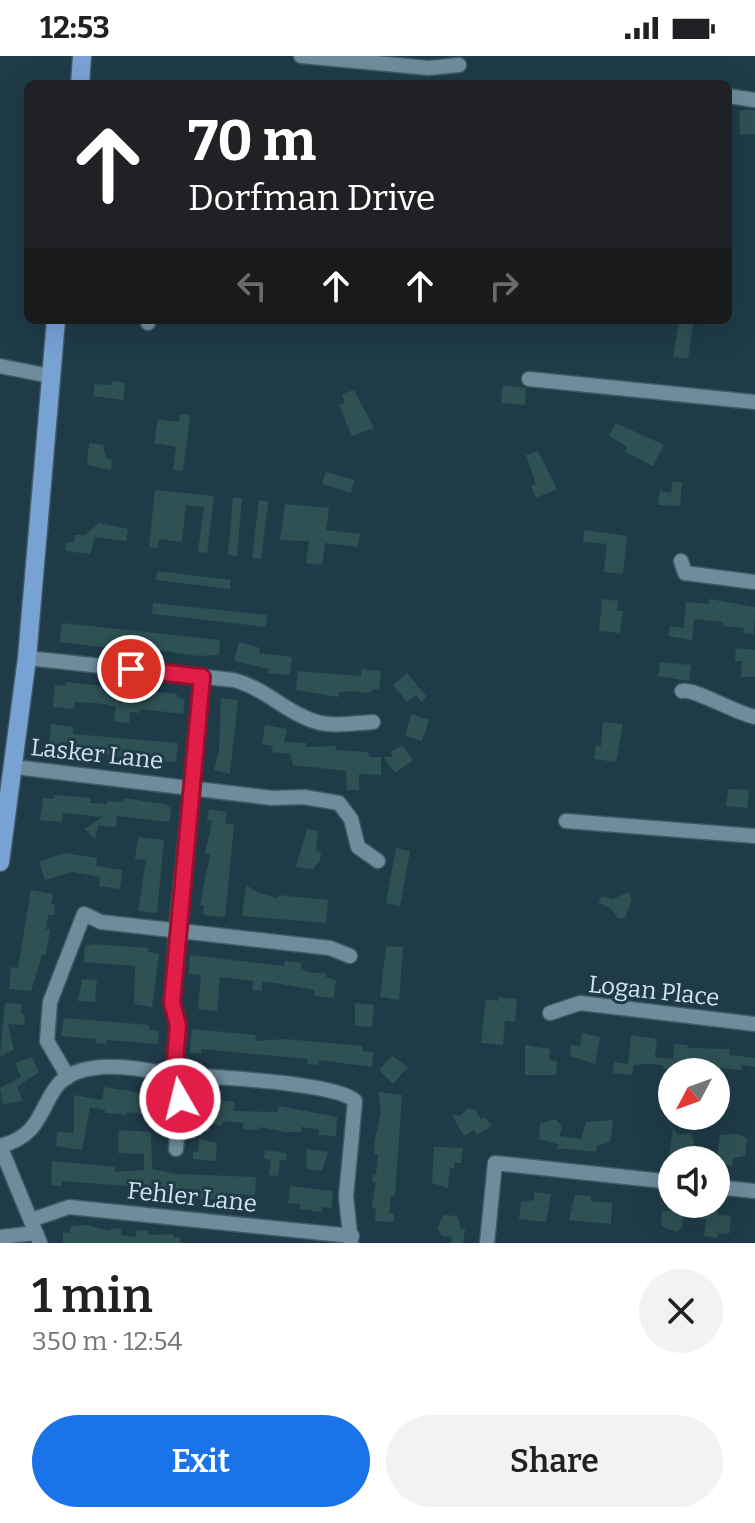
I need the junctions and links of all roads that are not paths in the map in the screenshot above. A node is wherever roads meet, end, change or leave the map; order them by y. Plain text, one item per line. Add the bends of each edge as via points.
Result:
1 (82, 56) edge
2 (310, 57) edge
3 (459, 65) dead end
4 (80, 80) edge
5 (732, 97) edge
6 (755, 100) edge
7 (56, 324) edge
8 (0, 366) edge
9 (50, 376) junction
10 (529, 379) dead end
11 (755, 402) edge
12 (681, 561) dead end
13 (755, 582) edge
14 (27, 658) junction
15 (202, 677) junction
16 (682, 691) dead end
17 (755, 717) edge
18 (373, 722) dead end
19 (15, 767) junction
20 (191, 787) junction
21 (566, 821) dead end
22 (755, 836) edge
23 (378, 861) dead end
24 (0, 862) edge
25 (176, 931) junction
26 (350, 956) dead end
27 (550, 1013) dead end
28 (755, 1024) edge
29 (178, 1074) junction
30 (68, 1077) junction
31 (0, 1146) edge
32 (176, 1149) dead end
33 (658, 1180) edge
34 (730, 1188) edge
35 (755, 1191) edge
36 (35, 1232) edge
37 (0, 1237) edge
38 (352, 1240) edge
39 (487, 1243) edge

1 - 4 main road
2 - 3 street via 429,68
5 - 6 street
7 - 9 main road
8 - 9 street
9 - 14 main road
10 - 11 street
12 - 13 street via 685,573
14 - 15 street
14 - 19 main road
15 - 18 street via 247,683 320,723
15 - 20 street
16 - 17 street via 694,690 727,709
19 - 20 street, Lasker Lane
19 - 24 main road
20 - 23 street, Lasker Lane via 339,803 351,819 358,847
20 - 25 street
21 - 22 street
25 - 26 street via 330,948
25 - 29 street via 172,1003 178,1025
25 - 30 street via 101,922 84,914 50,1002 47,1041
27 - 28 street, Logan Place via 580,1003
29 - 30 street via 109,1067
29 - 32 street
29 - 38 street via 321,1088 355,1101 346,1197
30 - 31 street via 56,1085 32,1133
31 - 36 street
33 - 39 street via 495,1163
34 - 35 street
36 - 37 street, Fehler Lane
36 - 38 street, Fehler Lane via 69,1207

